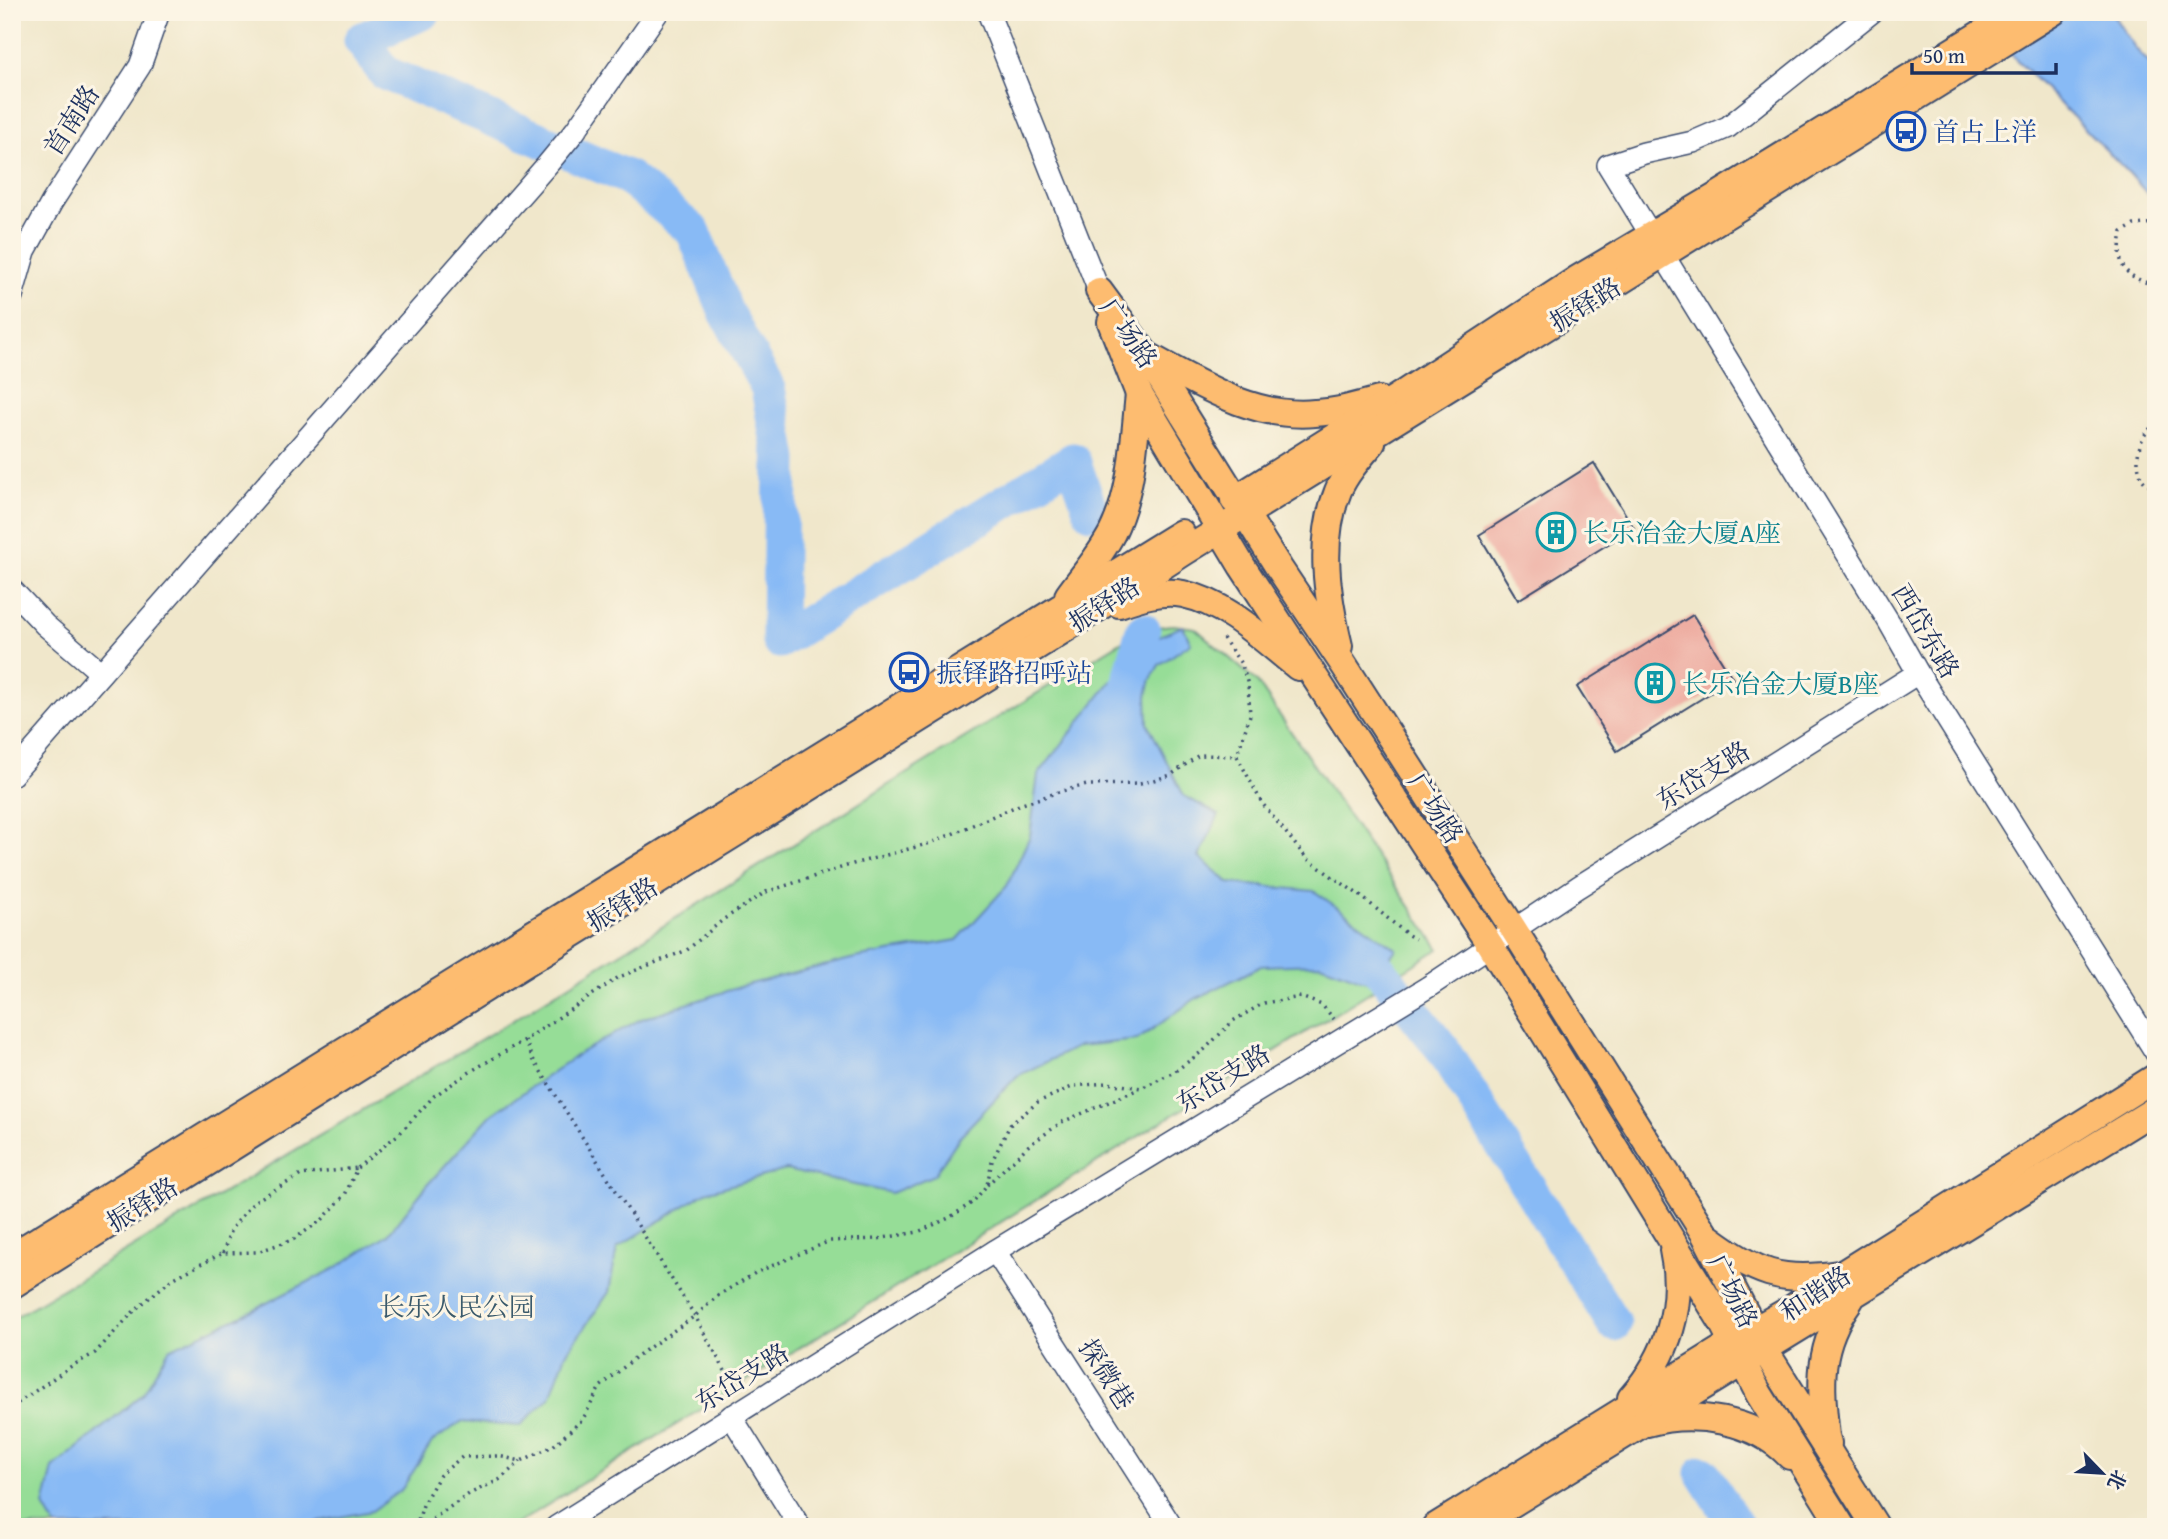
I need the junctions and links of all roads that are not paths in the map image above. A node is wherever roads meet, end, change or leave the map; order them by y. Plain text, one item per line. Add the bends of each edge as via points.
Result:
1 (159, 12) edge
2 (658, 12) edge
3 (988, 12) edge
4 (1872, 12) edge
5 (2016, 12) edge
6 (2053, 12) edge
7 (1985, 43) junction
8 (1657, 246) junction
9 (1099, 291) junction
10 (12, 296) edge
11 (1146, 355) junction
12 (1139, 394) junction
13 (1401, 395) junction
14 (1387, 426) junction
15 (1240, 506) junction
16 (1215, 522) junction
17 (12, 590) edge
18 (1059, 608) junction
19 (1084, 617) junction
20 (1344, 665) junction
21 (101, 673) junction
22 (1918, 673) junction
23 (1318, 682) junction
24 (12, 775) edge
25 (1514, 930) junction
26 (1490, 945) junction
27 (2156, 1053) edge
28 (2156, 1077) edge
29 (2156, 1109) edge
30 (1704, 1233) junction
31 (1671, 1241) junction
32 (995, 1251) junction
33 (12, 1256) edge
34 (1848, 1284) junction
35 (12, 1285) edge
36 (1748, 1346) junction
37 (738, 1412) junction
38 (1627, 1420) junction
39 (1836, 1464) junction
40 (1813, 1480) junction
41 (556, 1527) edge
42 (800, 1527) edge
43 (1172, 1527) edge
44 (1435, 1527) edge
45 (1474, 1527) edge
46 (1842, 1527) edge
47 (1876, 1527) edge

1 - 10 street, 首南路 via 140,66 25,251
2 - 21 street via 547,165
3 - 9 street
4 - 8 street, 西岱东路 via 1728,127 1693,142 1608,164
5 - 7 main road, 振铎路
6 - 7 main road, 振铎路
7 - 8 main road, 振铎路
8 - 13 main road, 振铎路 via 1576,280
8 - 14 main road, 振铎路
8 - 22 street, 西岱东路
9 - 11 main road, 广场路
9 - 12 main road, 广场路
11 - 13 main road via 1248,405 1276,412 1340,410
11 - 15 main road, 广场路
12 - 16 main road, 广场路
12 - 18 main road via 1120,514 1098,555
13 - 15 main road, 振铎路
14 - 15 main road, 振铎路
14 - 20 main road via 1338,489 1329,526 1330,608
15 - 16 main road, 振铎路
15 - 20 main road, 广场路
16 - 18 main road, 振铎路
16 - 19 main road, 振铎路
16 - 23 main road, 广场路
17 - 21 street
18 - 33 main road, 振铎路
19 - 23 main road via 1146,596 1192,597 1219,607
19 - 35 main road, 振铎路
20 - 25 main road, 广场路
21 - 24 street
22 - 25 street, 东岱支路
22 - 27 street, 西岱东路
23 - 26 main road, 广场路
25 - 26 street, 东岱支路
25 - 30 main road, 广场路
26 - 31 main road, 广场路
26 - 32 street, 东岱支路
28 - 34 main road, 和谐路
29 - 34 main road, 和谐路
30 - 34 main road via 1742,1261 1777,1275
30 - 36 main road, 广场路
31 - 36 main road, 广场路 via 1722,1322
31 - 38 main road via 1678,1285 1672,1328
32 - 37 street, 东岱支路
32 - 43 street, 探微巷
34 - 36 main road, 和谐路
34 - 39 main road via 1822,1364 1826,1436
36 - 38 main road, 和谐路
36 - 39 main road, 广场路
36 - 40 main road, 广场路 via 1759,1394
37 - 41 street, 东岱支路
37 - 42 street
38 - 40 main road via 1703,1419 1751,1428 1786,1451
38 - 44 main road, 和谐路
38 - 45 main road, 和谐路
39 - 47 main road, 广场路
40 - 46 main road, 广场路

